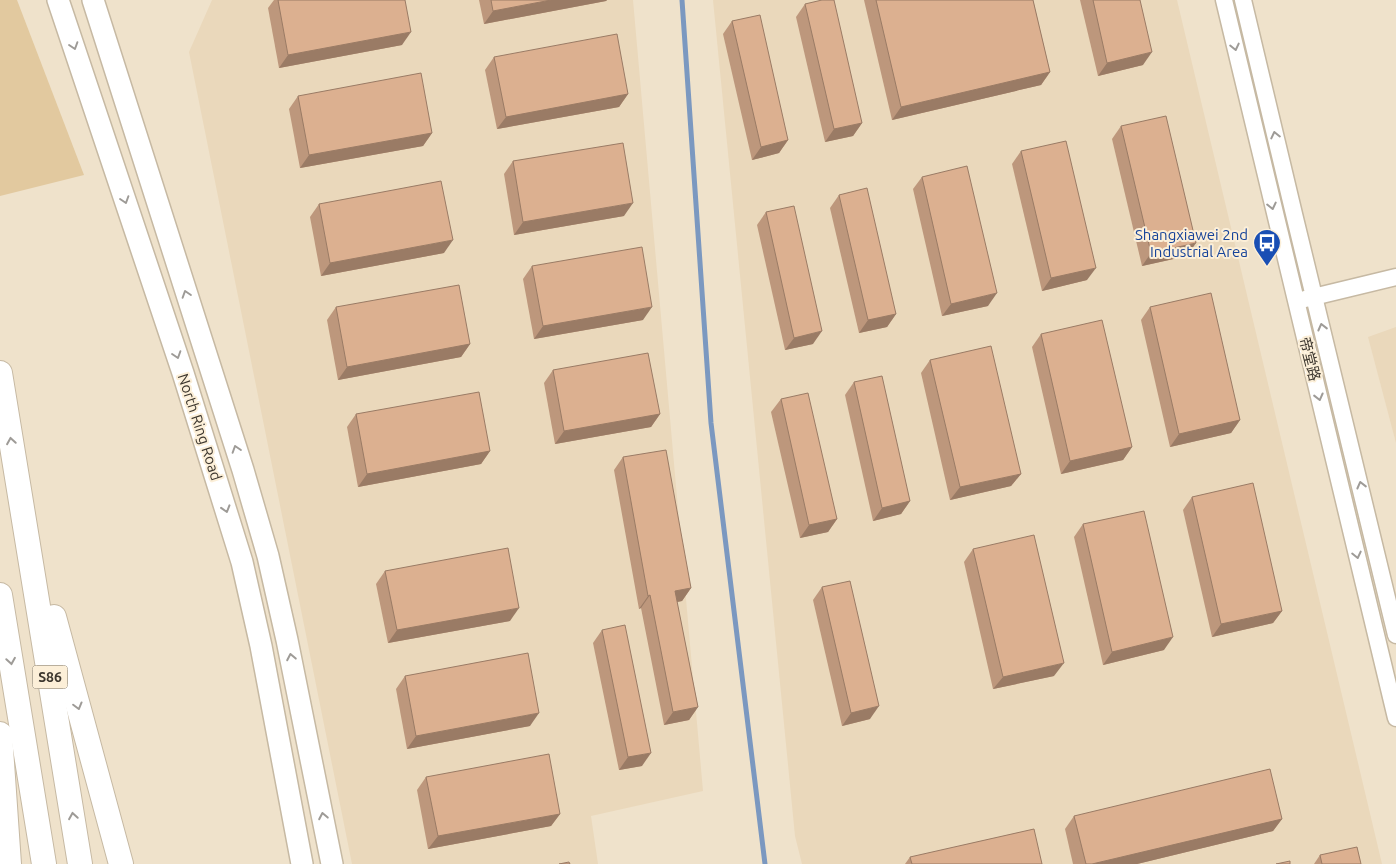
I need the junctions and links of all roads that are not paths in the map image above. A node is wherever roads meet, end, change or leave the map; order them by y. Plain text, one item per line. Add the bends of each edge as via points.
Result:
1 (58, 0) edge
2 (93, 0) edge
3 (1224, 0) edge
4 (1243, 0) edge
5 (1396, 277) edge
6 (1314, 298) junction
7 (1295, 301) junction
8 (0, 372) edge
9 (19, 490) junction
10 (0, 595) edge
11 (1396, 635) edge
12 (1396, 718) edge
13 (0, 734) edge
14 (9, 864) edge
15 (44, 864) edge
16 (80, 864) edge
17 (120, 864) edge
18 (302, 864) edge
19 (332, 864) edge

1 -> 18 main road, North Ring Road via 242,562
19 -> 2 main road, North Ring Road via 268,556
3 -> 7 street, 帝堂路
6 -> 4 street, 帝堂路
5 - 6 street
6 - 7 street
11 -> 6 street, 帝堂路
7 -> 12 street, 帝堂路
9 -> 8 highway, S86
16 -> 9 highway, S86
9 -> 17 highway
10 -> 15 highway, S86
13 - 14 highway

